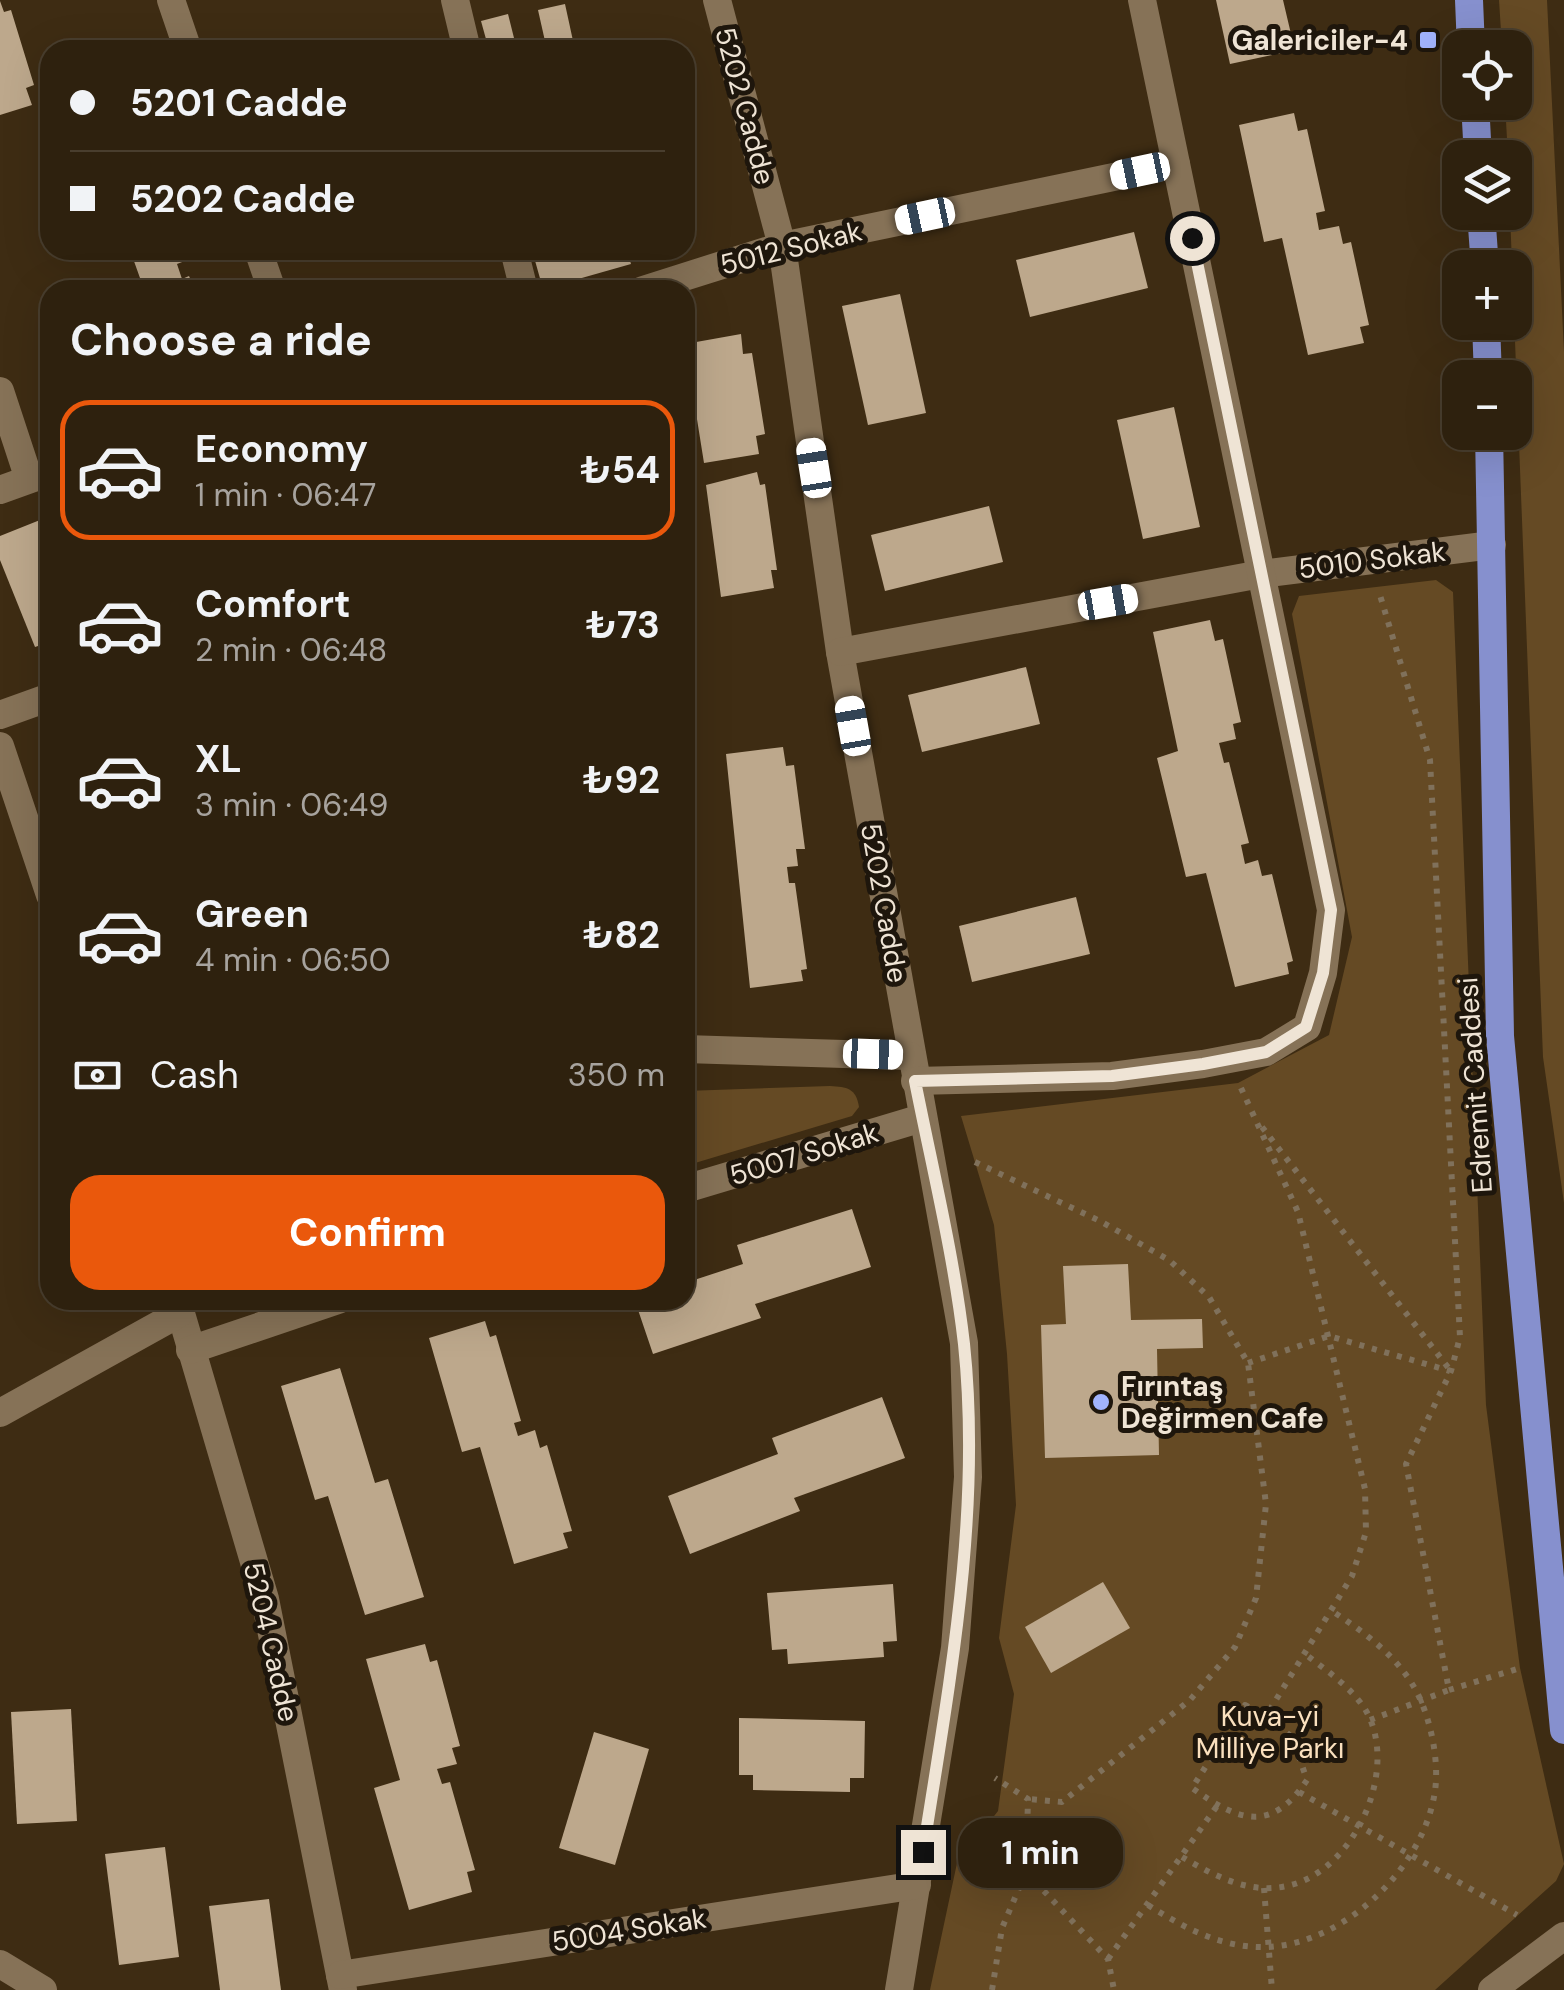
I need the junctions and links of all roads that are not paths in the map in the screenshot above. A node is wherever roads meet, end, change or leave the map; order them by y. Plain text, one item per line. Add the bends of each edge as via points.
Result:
1 (170, 0) edge
2 (455, 0) edge
3 (717, 0) edge
4 (1142, 0) edge
5 (1468, 0) edge
6 (1470, 30) edge
7 (184, 40) edge
8 (465, 40) edge
9 (1176, 164) junction
10 (782, 246) junction
11 (675, 280) edge
12 (0, 391) edge
13 (1489, 450) edge
14 (40, 476) edge
15 (0, 490) edge
16 (1492, 545) junction
17 (1261, 574) junction
18 (840, 652) junction
19 (40, 701) edge
20 (0, 715) edge
21 (0, 746) edge
22 (40, 865) edge
23 (695, 1049) edge
24 (913, 1068) junction
25 (922, 1118) junction
26 (695, 1186) edge
27 (171, 1310) edge
28 (179, 1310) edge
29 (308, 1310) edge
30 (190, 1350) junction
31 (0, 1413) edge
32 (1564, 1730) edge
33 (917, 1886) junction
34 (1564, 1936) edge
35 (0, 1964) edge
36 (341, 1982) edge
37 (43, 1990) edge
38 (900, 1990) edge
39 (1492, 1990) edge

1 - 7 street
2 - 8 street
3 - 10 street, 5202 Cadde
4 - 9 street
5 - 6 highway
9 - 10 street, 5012 Sokak
9 - 17 street
10 - 11 street, 5012 Sokak
10 - 18 street, 5202 Cadde
12 - 14 street
13 - 16 highway, Edremit Caddesi
14 - 15 street
16 - 17 street, 5010 Sokak
16 - 32 highway, Edremit Caddesi via 1500,1036
17 - 18 street, 5010 Sokak
17 - 24 street via 1331,910 1323,973 1306,1027 1266,1052 1112,1076
18 - 24 street, 5202 Cadde
19 - 20 street
21 - 22 street
23 - 24 street
24 - 25 street, 5202 Cadde
25 - 26 street, 5007 Sokak
25 - 33 street, 5202 Cadde via 964,1344 968,1476 955,1648
27 - 31 street
28 - 30 street, 5204 Cadde
29 - 30 street
30 - 36 street, 5204 Cadde via 264,1599
33 - 36 street, 5004 Sokak
33 - 38 street, 5202 Cadde
34 - 39 street
35 - 37 street

